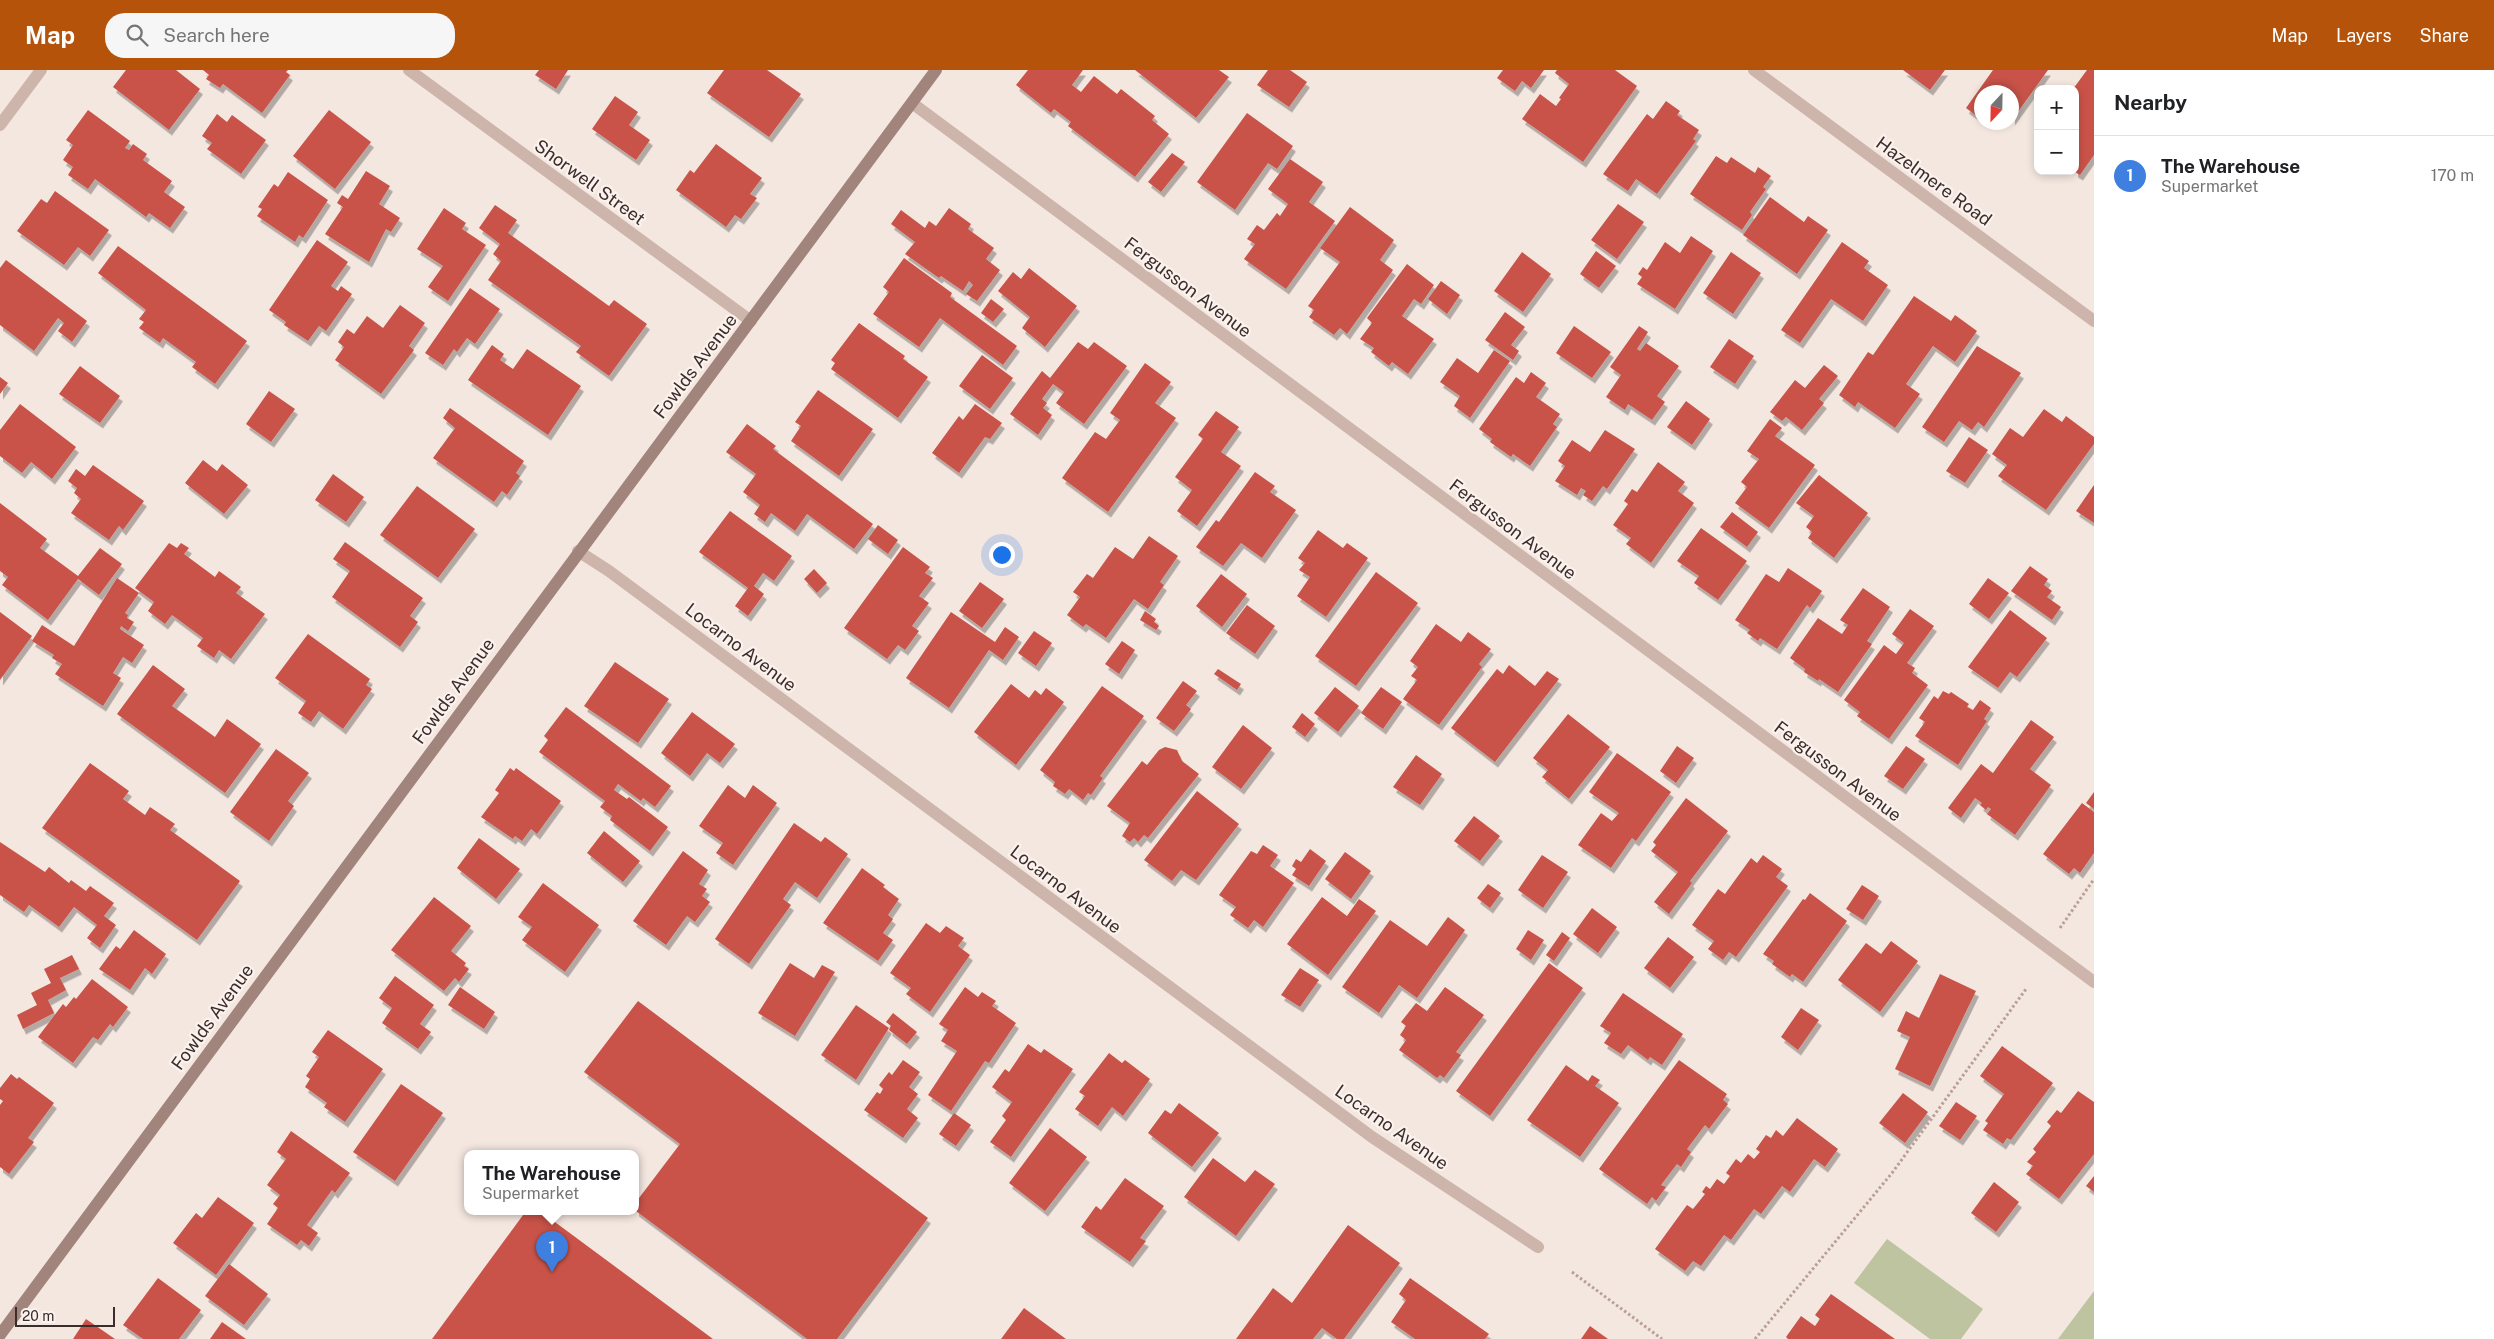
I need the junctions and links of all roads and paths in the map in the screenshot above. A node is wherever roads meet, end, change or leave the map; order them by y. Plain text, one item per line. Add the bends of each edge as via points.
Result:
1 (41, 70) edge
2 (408, 70) edge
3 (936, 70) edge
4 (1754, 70) edge
5 (912, 104) junction
6 (0, 125) edge
7 (750, 321) junction
8 (2094, 321) edge
9 (578, 551) junction
10 (2094, 879) edge
11 (2068, 915) dead end
12 (2094, 982) edge
13 (2026, 989) dead end
14 (1538, 1247) dead end
15 (1572, 1272) dead end
16 (0, 1335) edge
17 (1662, 1339) edge
18 (1754, 1339) edge

1 - 6 street
2 - 7 street, Shorwell Street
3 - 5 street, Fowlds Avenue
4 - 8 street, Hazelmere Road
5 - 7 street, Fowlds Avenue
5 - 12 street, Fergusson Avenue
7 - 9 street, Fowlds Avenue
9 - 14 street, Locarno Avenue via 1372,1137
9 - 16 street, Fowlds Avenue
10 - 11 path
13 - 18 path via 1892,1173
15 - 17 path

